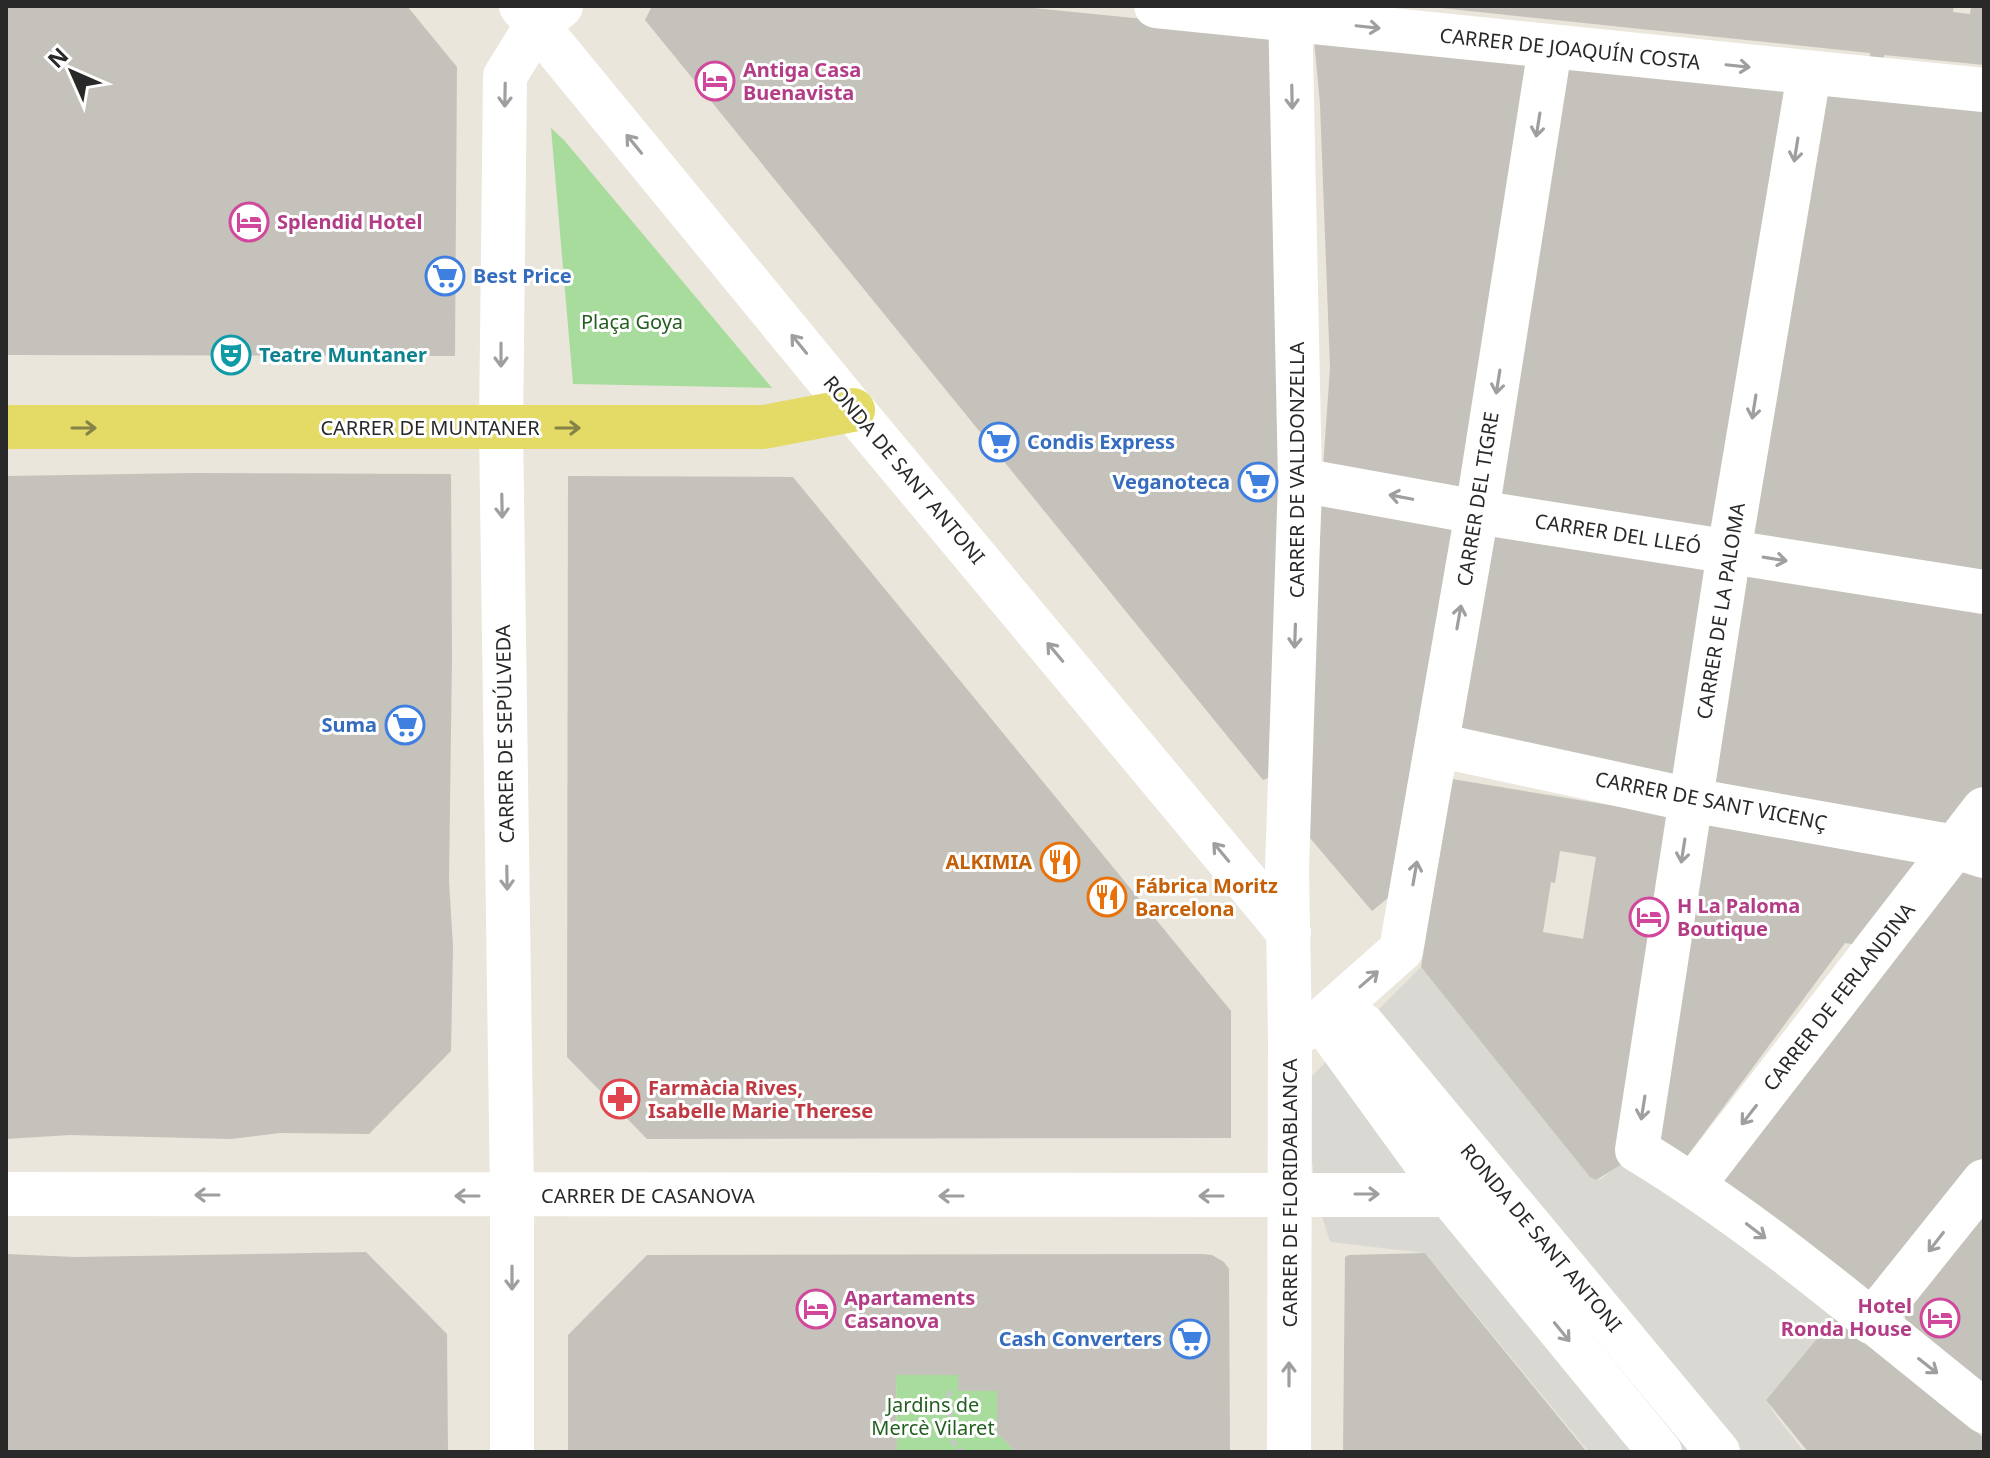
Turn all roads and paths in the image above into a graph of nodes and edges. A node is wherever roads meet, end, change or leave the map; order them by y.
1 (1156, 6) edge
2 (1290, 12) edge
3 (539, 13) edge
4 (1550, 48) junction
5 (1809, 74) junction
6 (1984, 90) edge
7 (853, 410) junction
8 (6, 427) edge
9 (501, 428) junction
10 (1300, 480) junction
11 (1477, 512) junction
12 (1729, 552) junction
13 (1984, 592) edge
14 (1437, 745) junction
15 (1691, 800) junction
16 (1984, 809) edge
17 (1970, 851) edge
18 (1289, 933) junction
19 (1325, 1027) junction
20 (1984, 1181) edge
21 (1694, 1184) junction
22 (6, 1194) edge
23 (1449, 1195) junction
24 (512, 1196) junction
25 (1289, 1196) junction
26 (1871, 1322) junction
27 (949, 1391) dead end
28 (1984, 1411) edge
29 (512, 1452) edge
30 (962, 1452) edge
31 (1289, 1452) edge
32 (1660, 1452) edge
33 (1718, 1452) edge

1 - 2 street, CARRER DE JOAQUÍN COSTA
2 -> 4 street, CARRER DE JOAQUÍN COSTA
2 -> 10 street, CARRER DE VALLDONZELLA
7 -> 3 street, RONDA DE SANT ANTONI
3 -> 9 street, CARRER DE SEPÚLVEDA
4 -> 5 street, CARRER DE JOAQUÍN COSTA
4 -> 11 street, CARRER DEL TIGRE
5 - 6 street, CARRER DE JOAQUÍN COSTA
5 -> 12 street, CARRER DE LA PALOMA
9 -> 7 main road, CARRER DE MUNTANER
18 -> 7 street, RONDA DE SANT ANTONI
8 -> 9 main road, CARRER DE MUNTANER
9 -> 24 street, CARRER DE SEPÚLVEDA
11 -> 10 street, CARRER DEL LLEÓ
10 -> 18 street, CARRER DE VALLDONZELLA
11 - 12 street, CARRER DEL LLEÓ
14 -> 11 street, CARRER DEL TIGRE
12 -> 13 street, CARRER DEL LLEÓ
12 - 15 street, CARRER DE LA PALOMA
14 - 15 street, CARRER DE SANT VICENÇ
19 -> 14 street, CARRER DEL TIGRE
15 - 17 street, CARRER DE SANT VICENÇ
15 -> 21 street, CARRER DE LA PALOMA
16 - 17 street, CARRER DE FERLANDINA
17 -> 21 street, CARRER DE FERLANDINA
18 - 19 street, CARRER DE FLORIDABLANCA
19 - 23 street, RONDA DE SANT ANTONI
19 - 25 street, CARRER DE FLORIDABLANCA
19 - 33 street, RONDA DE SANT ANTONI
20 -> 26 street
21 -> 26 street
24 -> 22 street, CARRER DE CASANOVA
25 -> 23 street
23 -> 32 street, RONDA DE SANT ANTONI
25 -> 24 street, CARRER DE CASANOVA
24 -> 29 street, CARRER DE SEPÚLVEDA
31 -> 25 street, CARRER DE FLORIDABLANCA
26 -> 28 street
27 - 30 path

